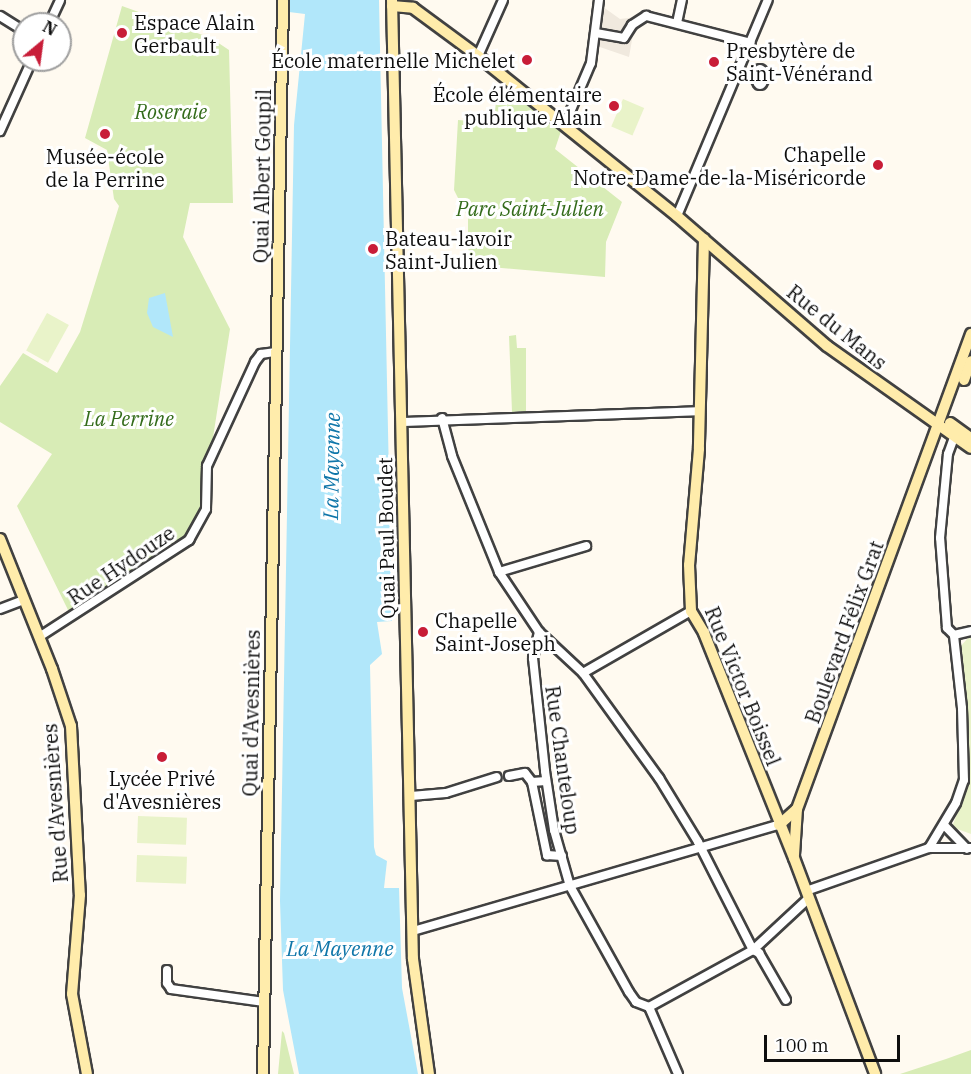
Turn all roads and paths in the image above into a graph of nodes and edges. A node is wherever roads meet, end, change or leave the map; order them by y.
1 (283, 0) edge
2 (503, 0) edge
3 (599, 0) edge
4 (682, 0) edge
5 (768, 0) edge
6 (392, 3) edge
7 (677, 23) junction
8 (596, 33) junction
9 (751, 43) junction
10 (478, 56) junction
11 (742, 65) junction
12 (756, 70) dead end
13 (27, 72) edge
14 (565, 124) junction
15 (0, 131) edge
16 (677, 216) junction
17 (704, 239) junction
18 (971, 334) edge
19 (276, 352) junction
20 (971, 361) edge
21 (700, 411) junction
22 (442, 418) junction
23 (401, 422) junction
24 (948, 426) junction
25 (971, 438) edge
26 (971, 448) edge
27 (0, 539) edge
28 (586, 546) dead end
29 (499, 572) junction
30 (24, 600) junction
31 (0, 609) edge
32 (691, 611) junction
33 (971, 631) edge
34 (539, 632) junction
35 (954, 635) junction
36 (39, 637) junction
37 (583, 673) junction
38 (509, 776) dead end
39 (497, 777) dead end
40 (546, 781) junction
41 (532, 782) junction
42 (411, 796) junction
43 (797, 809) junction
44 (552, 817) junction
45 (540, 819) junction
46 (779, 825) junction
47 (944, 825) junction
48 (949, 833) junction
49 (700, 848) junction
50 (929, 848) junction
51 (941, 849) junction
52 (969, 849) edge
53 (561, 856) junction
54 (794, 858) junction
55 (570, 886) junction
56 (807, 895) junction
57 (412, 931) junction
58 (753, 950) junction
59 (167, 970) dead end
60 (786, 1000) dead end
61 (264, 1002) junction
62 (649, 1007) junction
63 (869, 1054) junction
64 (87, 1074) edge
65 (262, 1074) edge
66 (429, 1074) edge
67 (678, 1074) edge
68 (870, 1074) edge
69 (875, 1074) edge
70 (880, 1074) edge

1 - 19 street, Quai Albert Goupil
2 - 10 street
3 - 8 street
4 - 7 street
5 - 9 street
6 - 10 street, Rue du Mans
6 - 23 street, Quai Paul Boudet
7 - 8 street
7 - 9 street
8 - 14 street
9 - 11 street
10 - 14 street, Rue du Mans
11 - 12 street
11 - 16 street
13 - 15 street
14 - 16 street, Rue du Mans
16 - 17 street, Rue du Mans
17 - 21 street, Rue Victor Boissel
17 - 24 street, Rue du Mans
18 - 24 street, Boulevard Félix Grat
19 - 36 street, Rue Hydouze
19 - 61 street, Quai d'Avesnières
20 - 24 street, Boulevard Félix Grat
21 - 22 street
21 - 32 street, Rue Victor Boissel
22 - 23 street
22 - 29 street
23 - 42 street, Quai Paul Boudet
24 - 25 street
24 - 26 street
24 - 35 street
24 - 43 street, Boulevard Félix Grat
27 - 30 street, Rue d'Avesnières
28 - 29 street
29 - 34 street
30 - 31 street
30 - 36 street, Rue d'Avesnières
32 - 37 street
32 - 46 street, Rue Victor Boissel
33 - 35 street
34 - 37 street
34 - 40 street, Rue Chanteloup
35 - 47 street
36 - 64 street, Rue d'Avesnières
37 - 49 street
38 - 41 street
39 - 42 street
40 - 41 street
40 - 44 street, Rue Chanteloup
41 - 45 street
42 - 57 street, Quai Paul Boudet
43 - 46 street, Boulevard Félix Grat
43 - 54 street
44 - 45 street
44 - 53 street, Rue Chanteloup
45 - 53 street
46 - 49 street
46 - 54 street, Rue Victor Boissel
47 - 48 street
47 - 50 street
48 - 51 street
48 - 52 street
49 - 55 street
49 - 58 street
50 - 51 street
50 - 56 street
51 - 52 street
53 - 55 street, Rue Chanteloup
54 - 56 street, Rue Victor Boissel
55 - 57 street
55 - 62 street, Rue Chanteloup
56 - 58 street
56 - 63 street, Rue Victor Boissel
57 - 66 street, Quai Paul Boudet
58 - 60 street
58 - 62 street
59 - 61 street
61 - 65 street, Quai d'Avesnières
62 - 67 street, Rue Chanteloup
63 - 68 street
63 - 69 street, Rue Victor Boissel
63 - 70 street, Rue Victor Boissel

